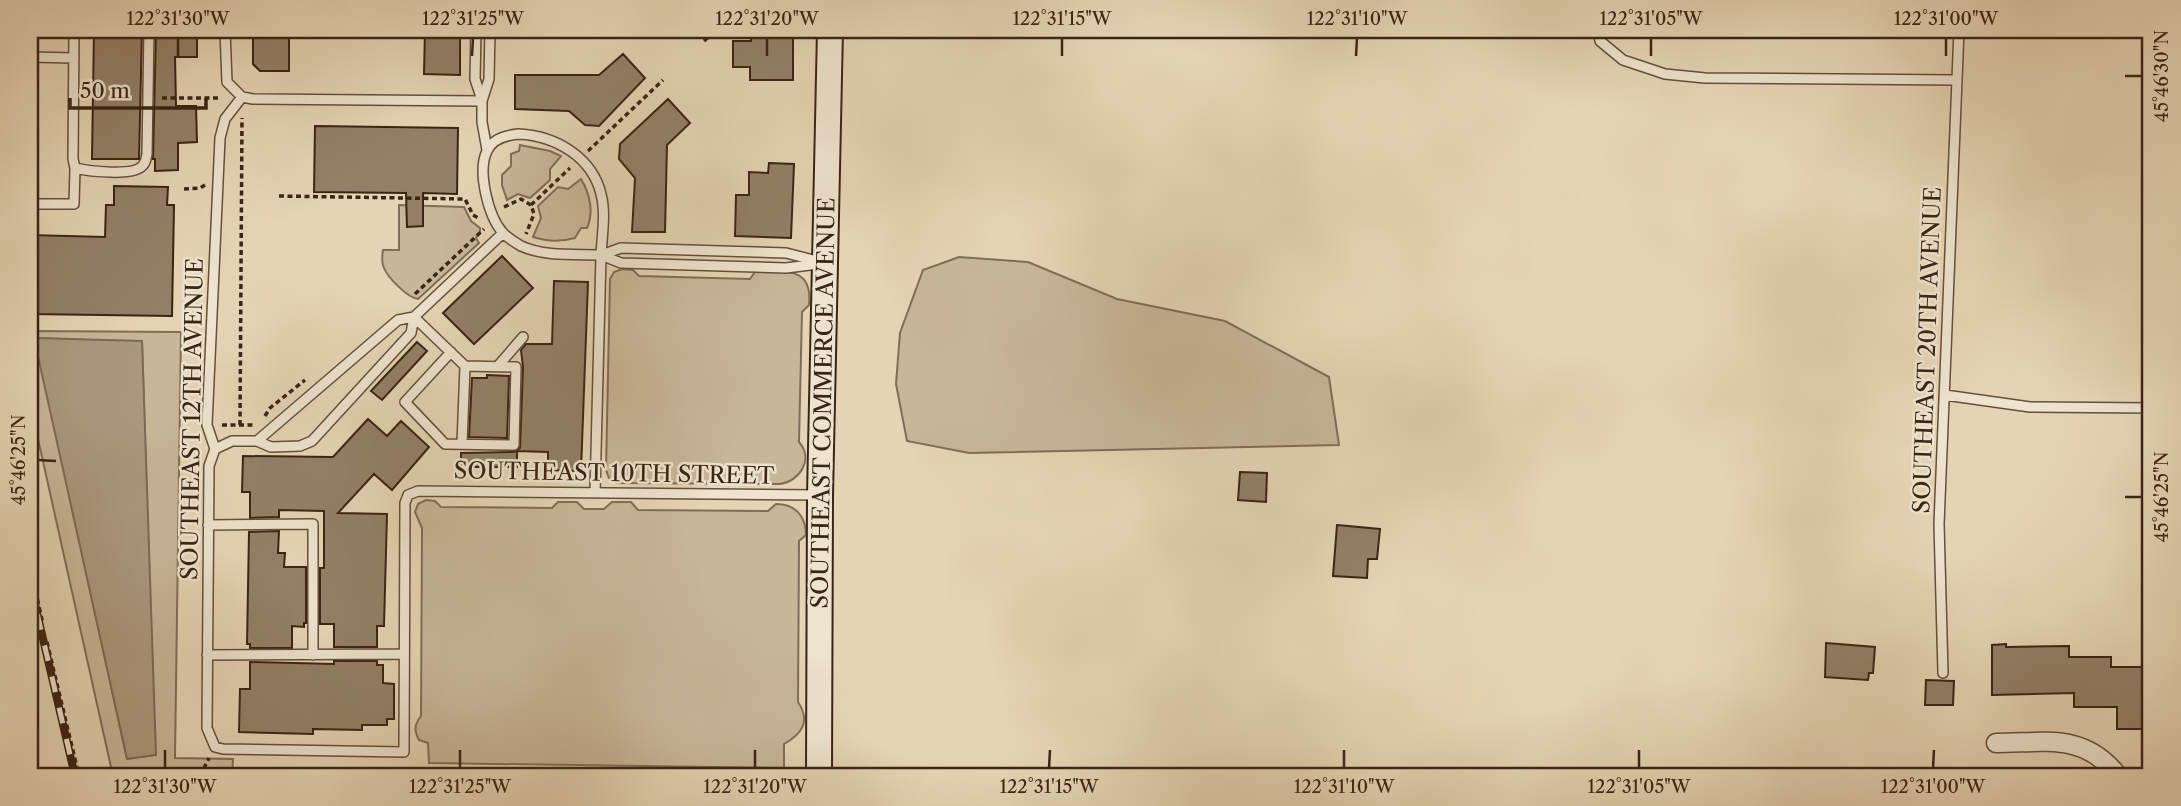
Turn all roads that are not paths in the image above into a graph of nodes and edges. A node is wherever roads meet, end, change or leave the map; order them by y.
1 (74, 30) edge
2 (149, 30) edge
3 (225, 30) edge
4 (476, 30) edge
5 (490, 30) edge
6 (830, 30) edge
7 (1598, 30) edge
8 (1959, 30) edge
9 (30, 57) edge
10 (74, 58) junction
11 (1957, 80) junction
12 (242, 97) junction
13 (482, 102) junction
14 (487, 150) junction
15 (75, 168) junction
16 (30, 204) edge
17 (503, 233) junction
18 (601, 254) junction
19 (825, 263) junction
20 (414, 317) junction
21 (523, 337) dead end
22 (451, 352) junction
23 (465, 366) junction
24 (498, 366) junction
25 (1945, 395) junction
26 (2151, 408) edge
27 (257, 441) junction
28 (462, 444) junction
29 (215, 449) junction
30 (595, 492) junction
31 (820, 495) junction
32 (208, 525) junction
33 (404, 654) junction
34 (207, 655) junction
35 (313, 655) junction
36 (1943, 673) dead end
37 (1996, 743) dead end
38 (819, 776) edge
39 (2118, 776) edge

1 - 10 lane
2 - 15 lane
3 - 12 lane
4 - 13 lane
5 - 13 lane
6 - 19 street, SOUTHEAST COMMERCE AVENUE
7 - 11 lane
8 - 11 lane, SOUTHEAST 20TH AVENUE
9 - 10 lane
10 - 15 lane
11 - 25 lane, SOUTHEAST 20TH AVENUE
12 - 13 lane
12 - 29 lane, SOUTHEAST 12TH AVENUE
13 - 14 lane
14 - 17 lane
14 - 18 lane
15 - 16 lane
17 - 18 lane
17 - 20 lane
18 - 19 lane
18 - 19 lane
18 - 30 lane
19 - 31 street, SOUTHEAST COMMERCE AVENUE
20 - 22 lane
20 - 27 lane
20 - 27 lane
21 - 24 lane
22 - 23 lane
22 - 28 lane
23 - 24 lane
23 - 28 lane
24 - 28 lane
25 - 26 lane
25 - 36 lane, SOUTHEAST 20TH AVENUE
27 - 29 lane
29 - 32 lane, SOUTHEAST 12TH AVENUE
30 - 31 lane, SOUTHEAST 10TH STREET
30 - 33 lane, SOUTHEAST 10TH STREET
31 - 38 street, SOUTHEAST COMMERCE AVENUE
32 - 34 lane, SOUTHEAST 12TH AVENUE
32 - 35 lane
33 - 34 lane, SOUTHEAST 12TH AVENUE
33 - 35 lane
34 - 35 lane
37 - 39 street

